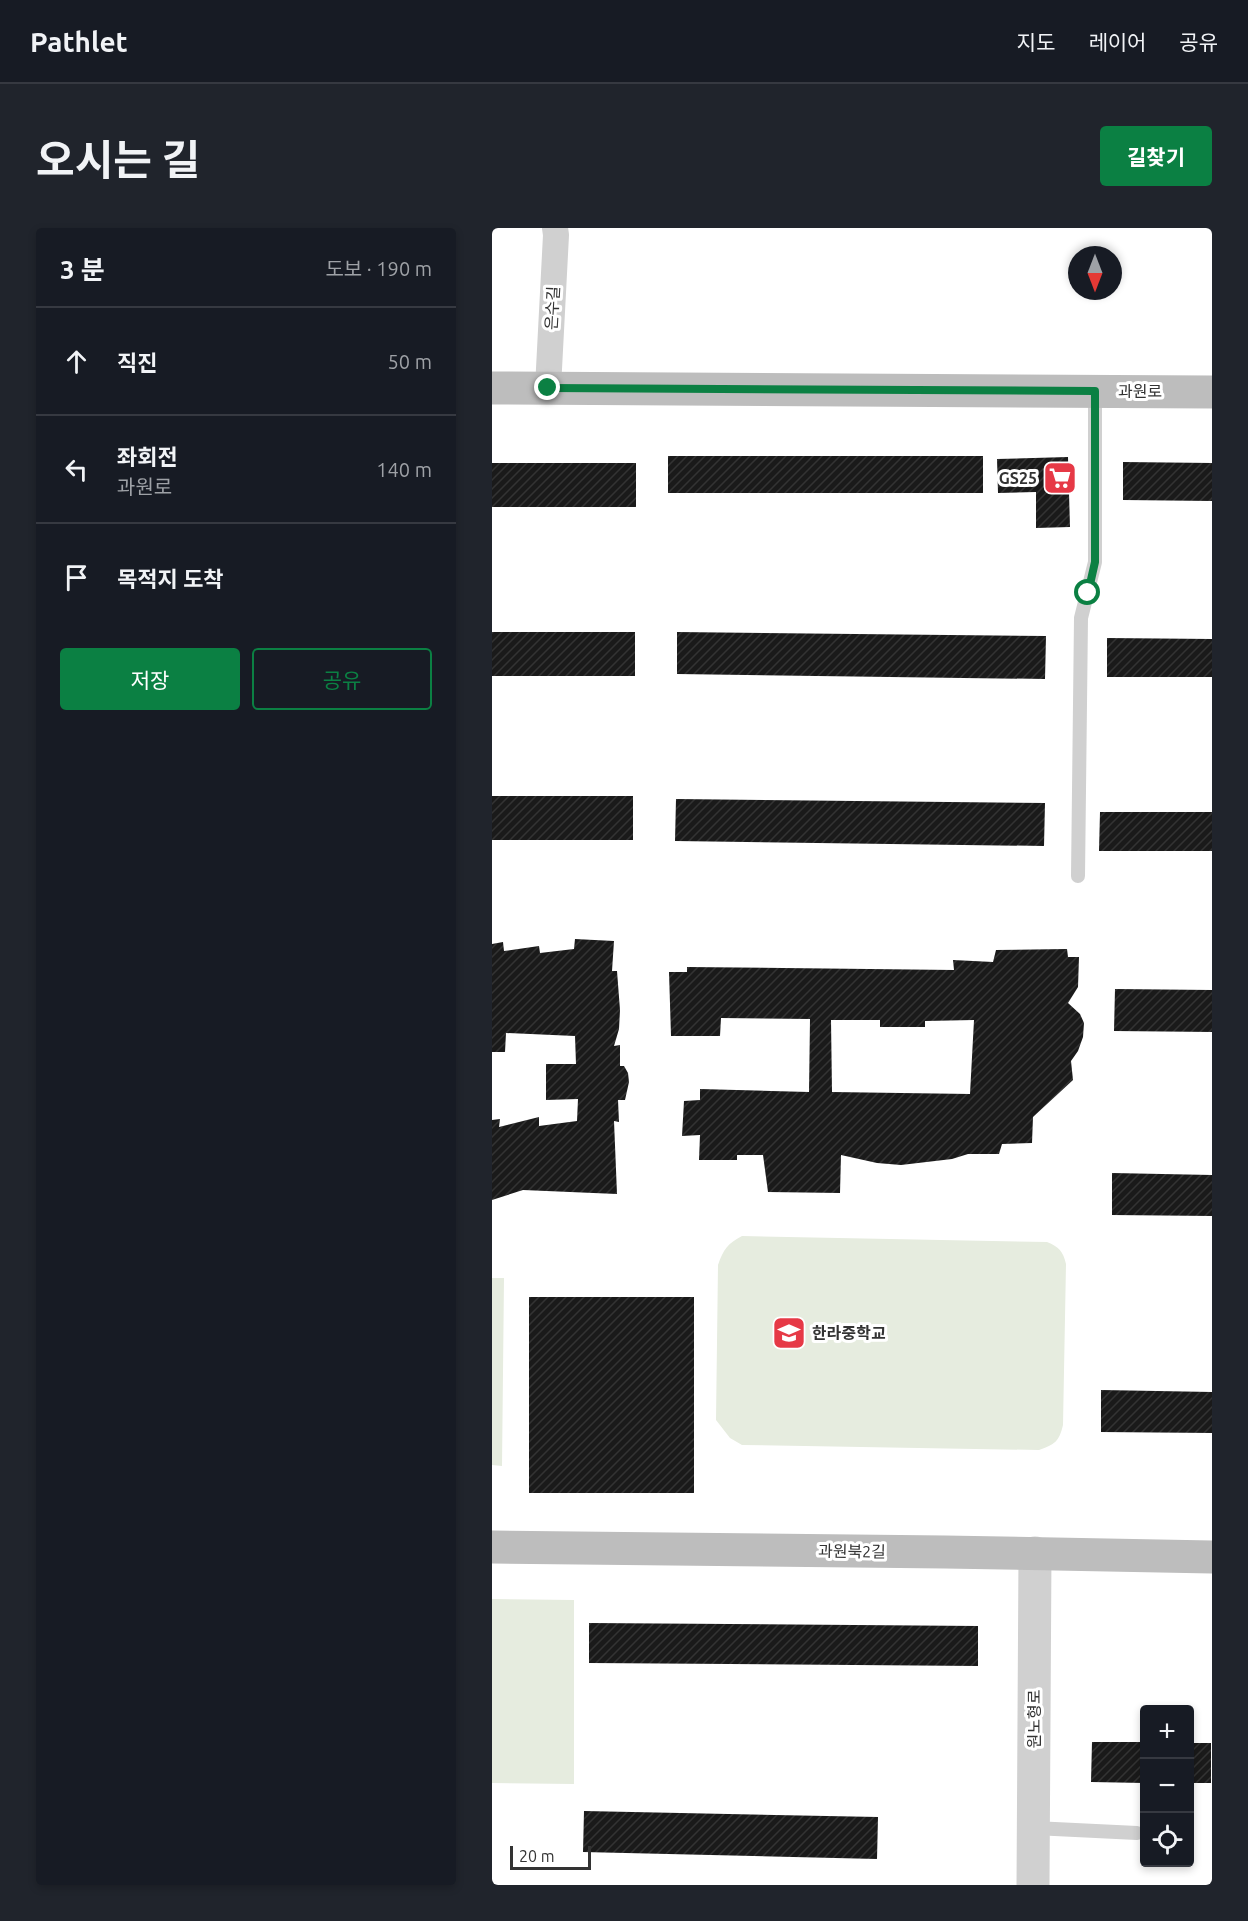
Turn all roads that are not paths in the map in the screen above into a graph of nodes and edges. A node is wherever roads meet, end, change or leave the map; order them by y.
1 (555, 228) edge
2 (492, 388) edge
3 (548, 388) junction
4 (1095, 391) junction
5 (1212, 392) edge
6 (1077, 876) dead end
7 (492, 1547) edge
8 (1035, 1553) junction
9 (1212, 1557) edge
10 (1033, 1828) junction
11 (1137, 1833) dead end
12 (1033, 1885) edge

1 - 3 street, 은수길
2 - 3 main road, 과원로
3 - 4 main road, 과원로
4 - 5 main road, 과원로
4 - 6 lane
7 - 8 main road, 과원북2길
8 - 9 main road, 과원북2길
8 - 10 street, 원노형로
10 - 11 lane
10 - 12 street, 원노형로

